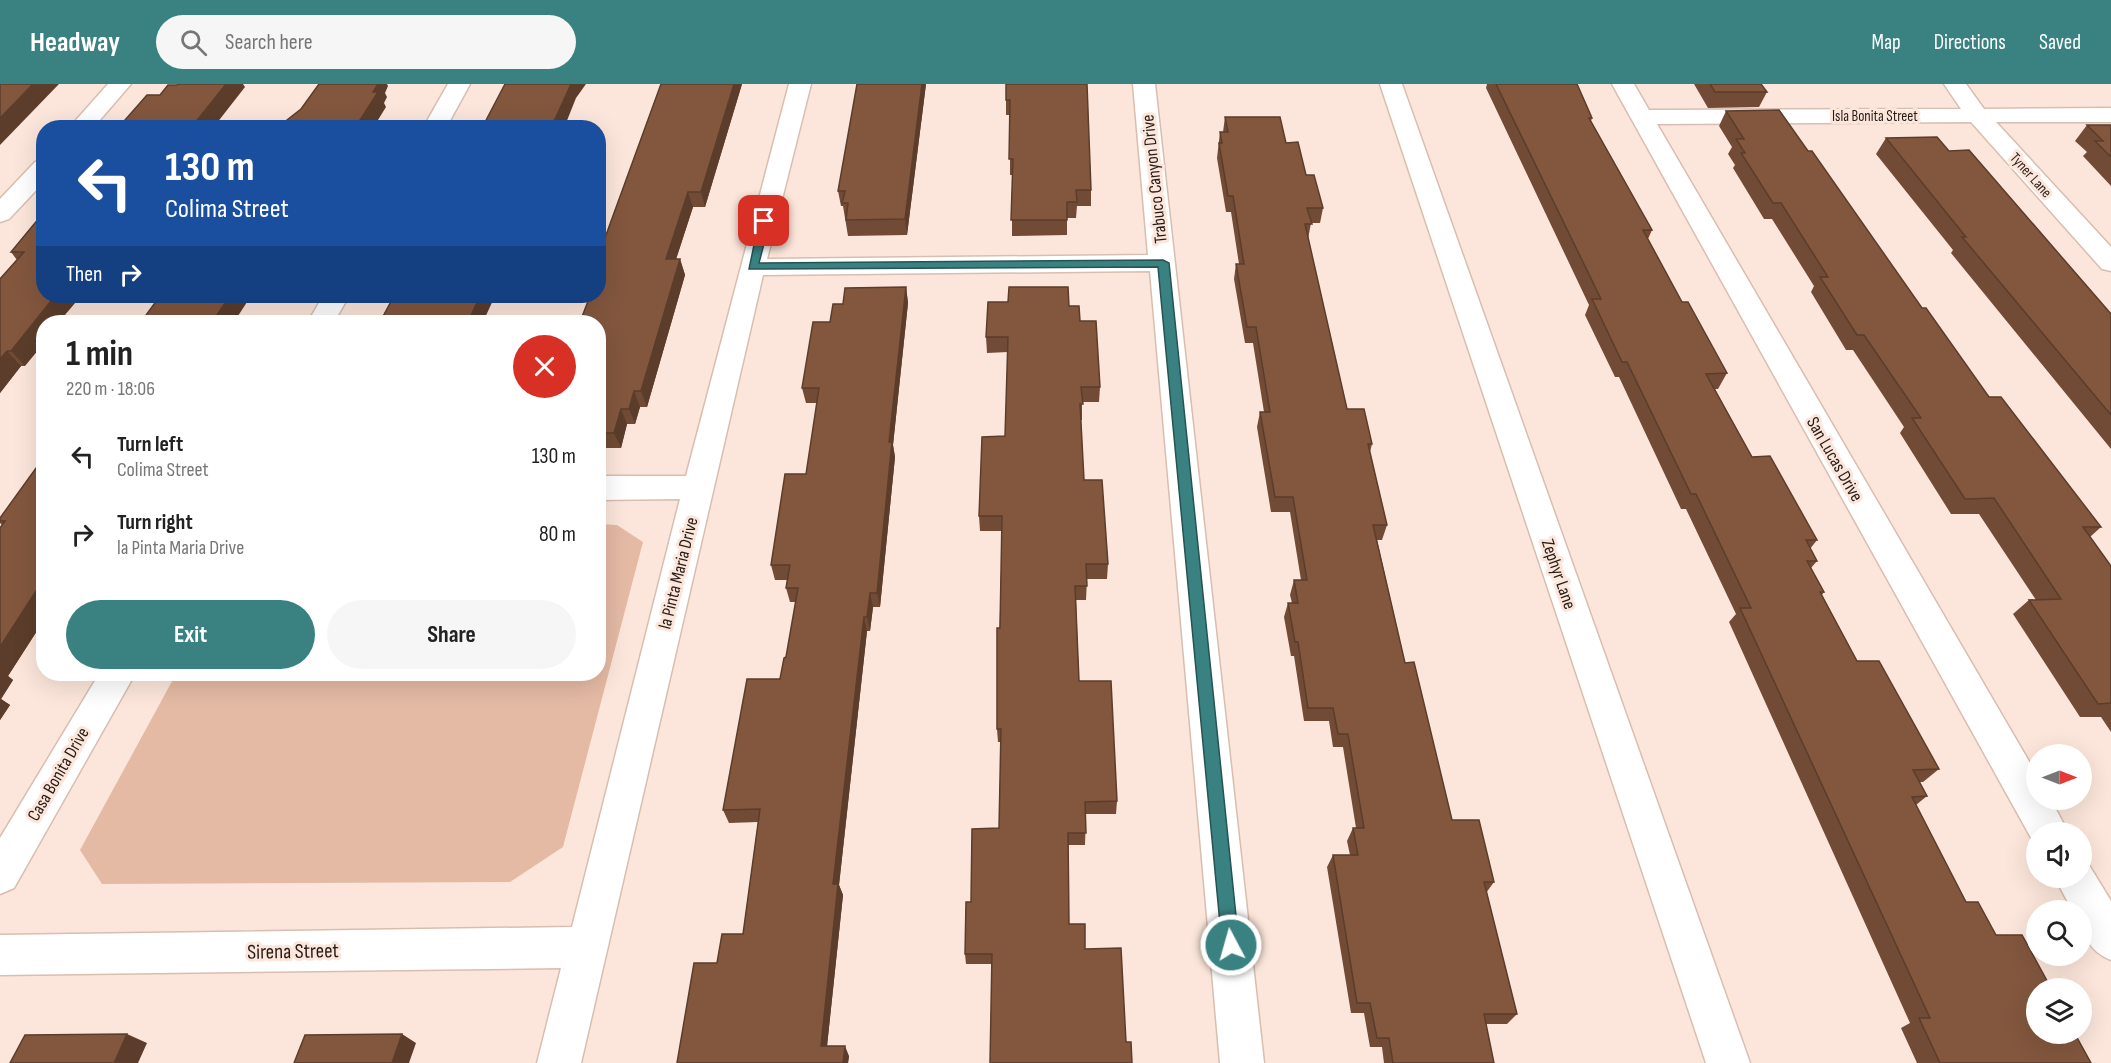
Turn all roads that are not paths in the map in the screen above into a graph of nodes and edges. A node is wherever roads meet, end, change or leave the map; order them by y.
1 (120, 84) edge
2 (459, 84) edge
3 (800, 84) edge
4 (1144, 84) edge
5 (1391, 84) edge
6 (1623, 84) edge
7 (1955, 84) edge
8 (2111, 115) edge
9 (1978, 116) junction
10 (1640, 117) junction
11 (87, 120) edge
12 (439, 120) edge
13 (36, 176) edge
14 (0, 214) edge
15 (1163, 263) junction
16 (2111, 264) edge
17 (752, 267) junction
18 (699, 487) junction
19 (606, 488) edge
20 (113, 681) edge
21 (2043, 822) edge
22 (0, 875) edge
23 (2081, 888) edge
24 (2111, 940) edge
25 (587, 947) junction
26 (0, 955) edge
27 (559, 1063) edge
28 (1242, 1063) edge
29 (1728, 1063) edge

1 - 11 street
2 - 12 street
3 - 17 street, la Pinta Maria Drive
4 - 15 street, Trabuco Canyon Drive
5 - 29 street, Zephyr Lane
6 - 10 street, San Lucas Drive
7 - 9 street, Tyner Lane
8 - 9 street, Isla Bonita Street
9 - 10 street, Isla Bonita Street
9 - 16 street, Tyner Lane
10 - 21 street, San Lucas Drive
13 - 14 street
15 - 17 street
15 - 28 street, Trabuco Canyon Drive
17 - 18 street, la Pinta Maria Drive
18 - 19 street
18 - 25 street, la Pinta Maria Drive
20 - 22 street, Casa Bonita Drive
23 - 24 street
25 - 26 street, Sirena Street
25 - 27 street, la Pinta Maria Drive

